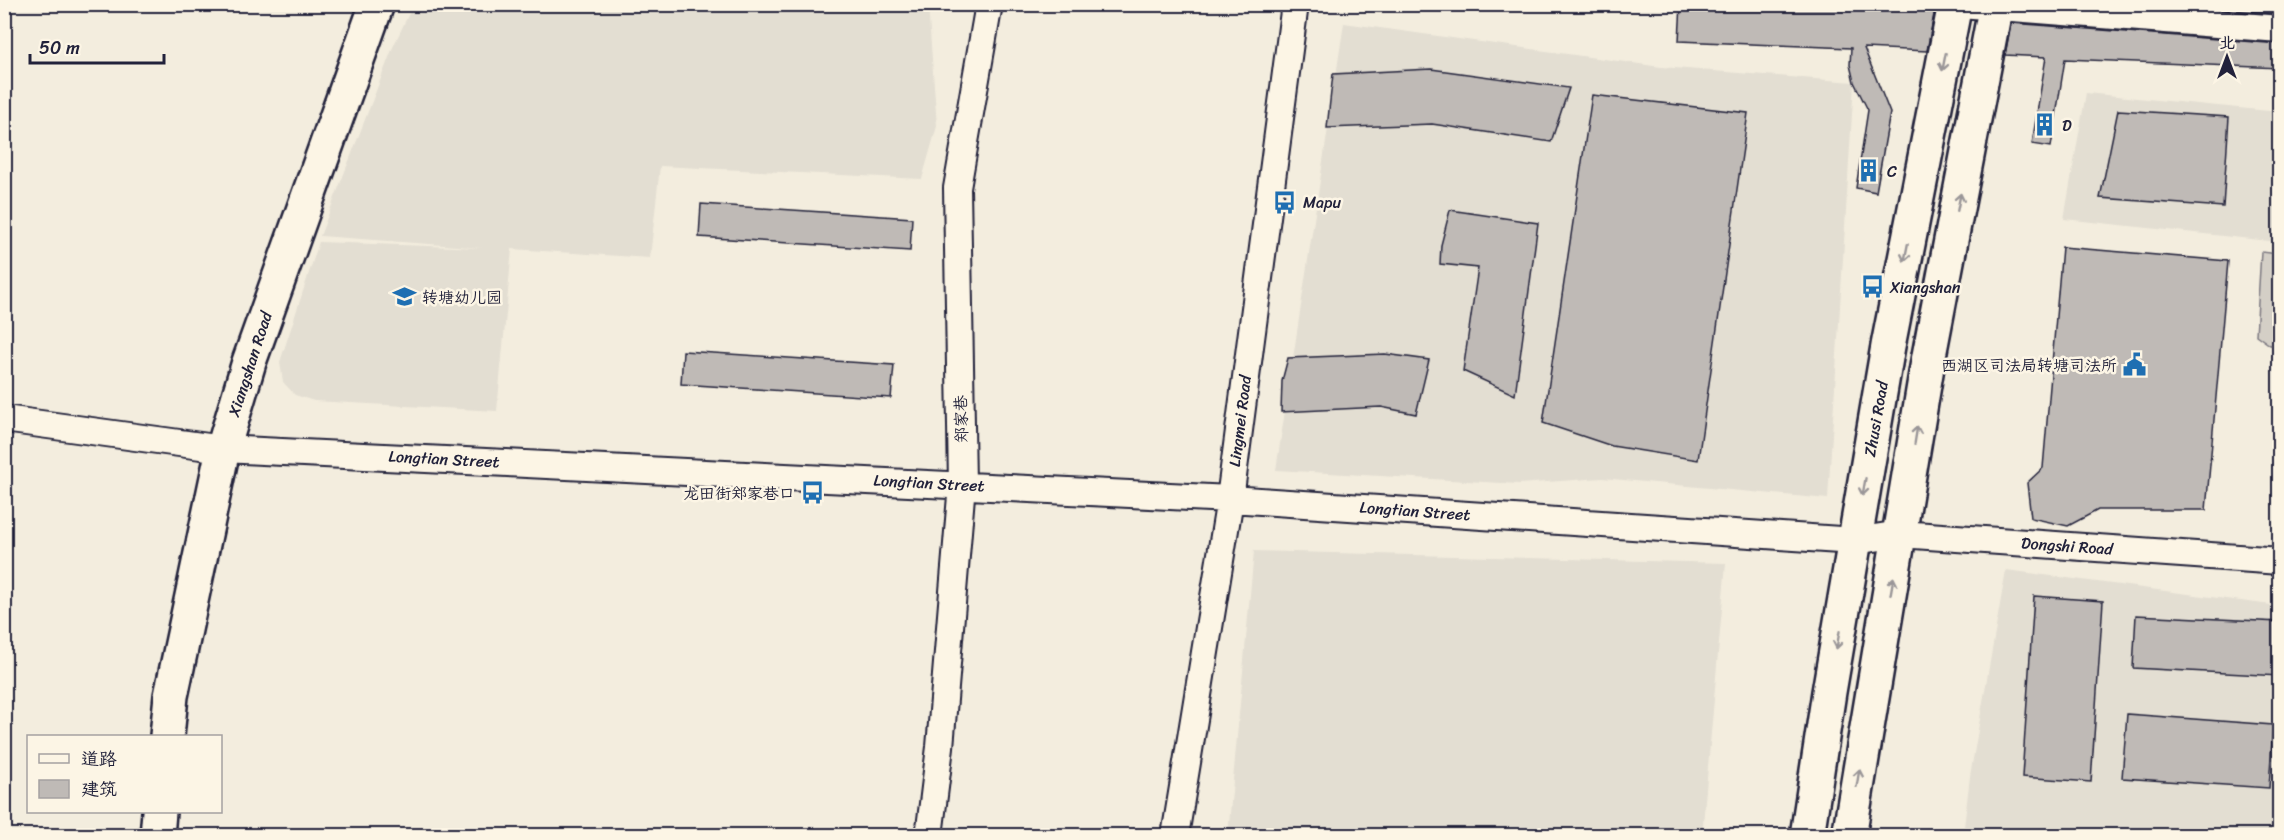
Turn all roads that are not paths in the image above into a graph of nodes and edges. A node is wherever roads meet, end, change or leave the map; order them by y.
1 (377, 4) edge
2 (989, 4) edge
3 (1295, 4) edge
4 (1955, 4) edge
5 (1960, 4) edge
6 (1996, 6) edge
7 (2280, 28) edge
8 (4, 419) edge
9 (223, 449) junction
10 (962, 484) junction
11 (1230, 499) junction
12 (1900, 534) junction
13 (1855, 541) junction
14 (2280, 561) edge
15 (167, 735) edge
16 (159, 813) edge
17 (157, 836) edge
18 (929, 836) edge
19 (1175, 836) edge
20 (1807, 836) edge
21 (1849, 836) edge

1 - 9 main road, Xiangshan Road
2 - 10 street, 郑家巷
3 - 11 street, Lingmei Road
4 -> 13 main road, Zhusi Road
5 - 6 street
6 - 7 street
12 -> 6 main road
8 - 9 street, Longtian Street
9 - 10 street, Longtian Street
9 - 15 main road, Xiangshan Road
10 - 11 street, Longtian Street
10 - 18 street, 郑家巷
11 - 13 street, Longtian Street
11 - 19 street, Lingmei Road
12 - 13 street, Dongshi Road
12 - 14 street, Dongshi Road
21 -> 12 main road
13 -> 20 main road, Zhusi Road
16 - 17 main road

